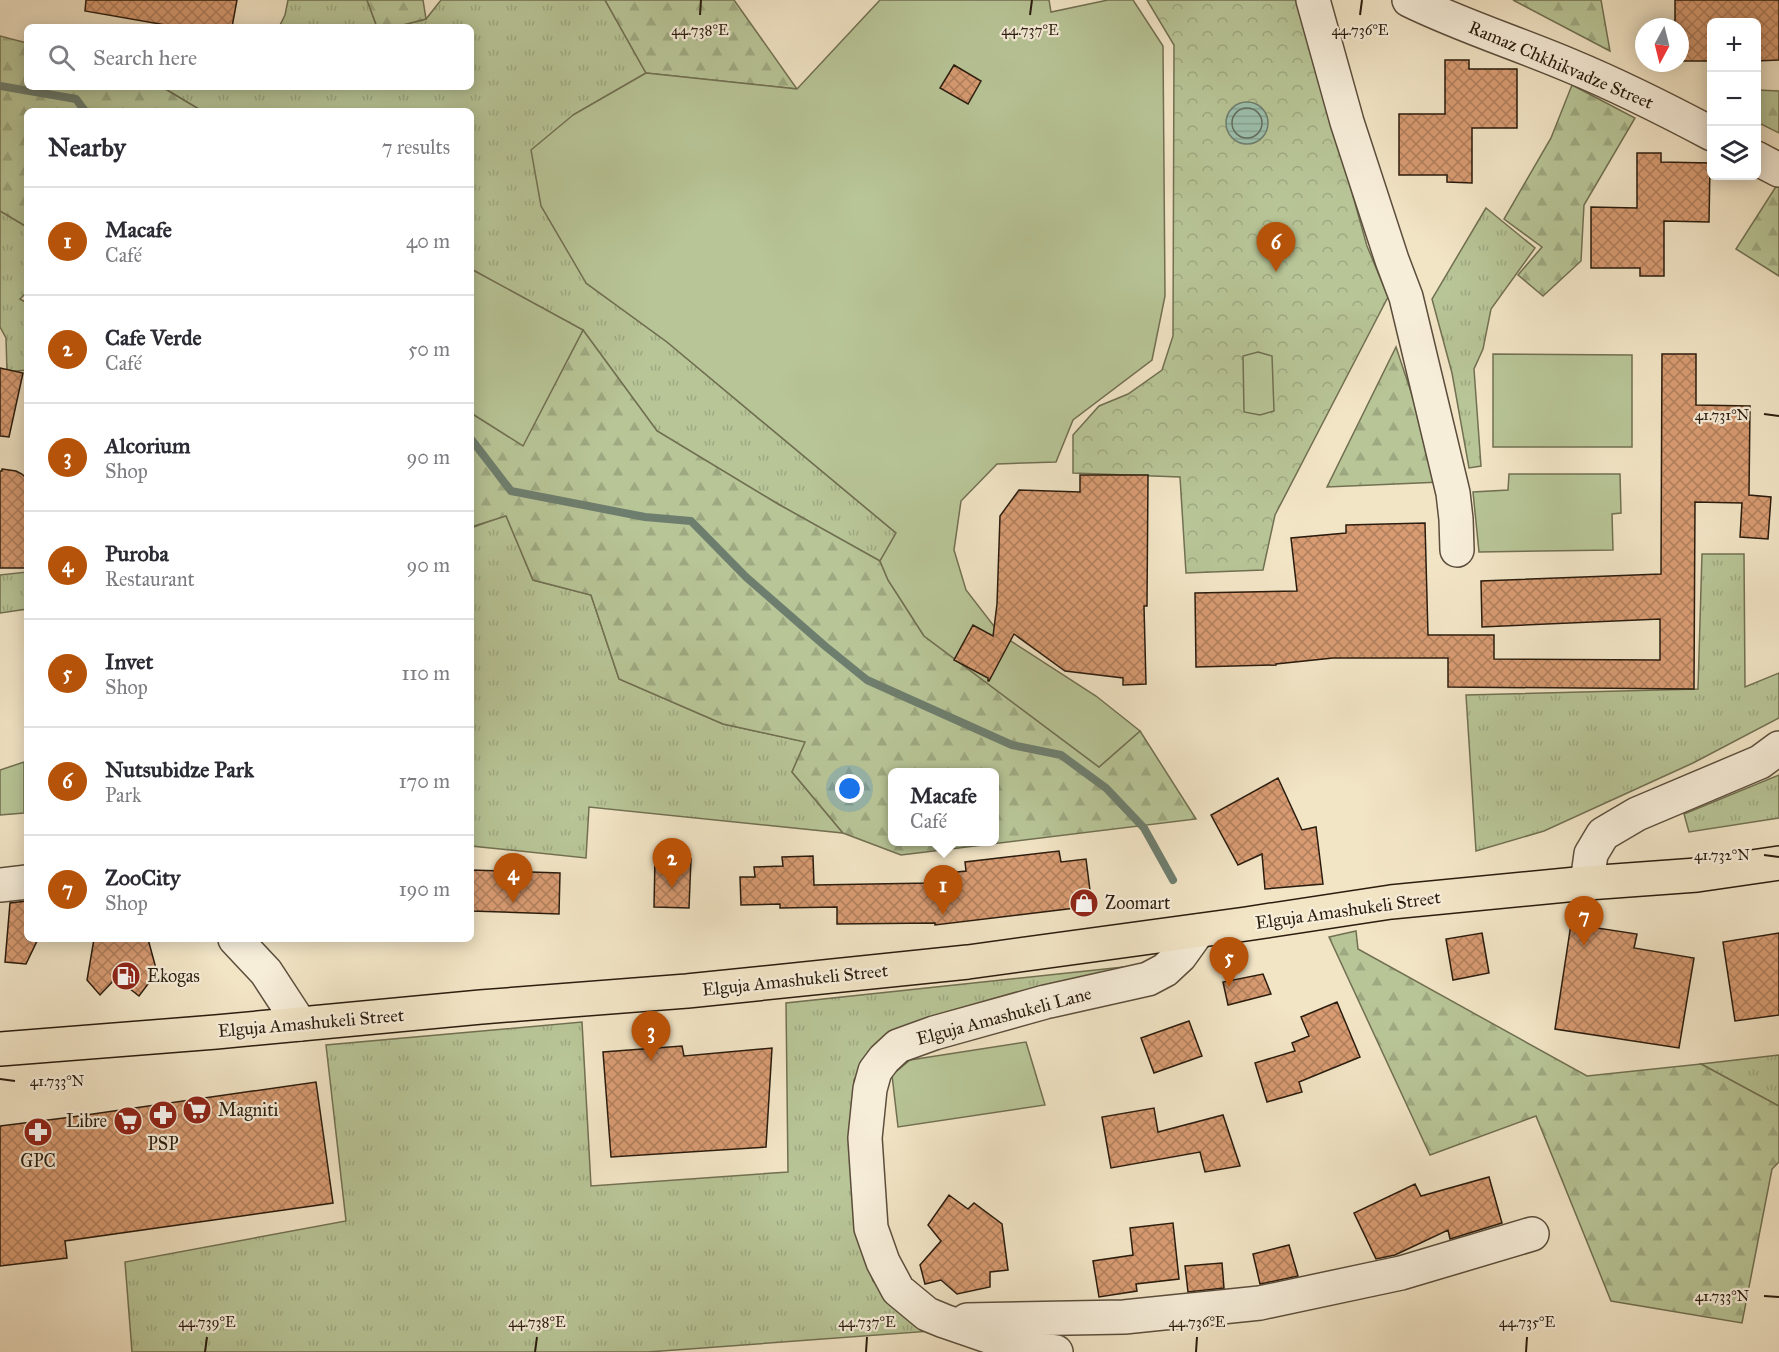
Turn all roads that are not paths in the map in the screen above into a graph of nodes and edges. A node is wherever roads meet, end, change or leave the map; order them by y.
1 (1313, 0) edge
2 (1409, 0) edge
3 (1707, 131) edge
4 (1761, 161) edge
5 (1779, 170) edge
6 (1457, 550) dead end
7 (1779, 748) edge
8 (1779, 863) edge
9 (24, 882) edge
10 (1587, 883) junction
11 (0, 885) edge
12 (1198, 931) junction
13 (238, 942) edge
14 (300, 1024) junction
15 (0, 1049) edge
16 (1532, 1234) dead end
17 (944, 1321) junction
18 (1056, 1352) edge

1 - 6 street
2 - 3 street, Ramaz Chkhikvadze Street
4 - 5 street
7 - 10 street
8 - 10 main road, Elguja Amashukeli Street
9 - 11 street
10 - 12 main road, Elguja Amashukeli Street
12 - 14 main road, Elguja Amashukeli Street
12 - 17 street, Elguja Amashukeli Lane
13 - 14 street
14 - 15 main road, Elguja Amashukeli Street
16 - 17 street
17 - 18 street, Elguja Amashukeli Lane

